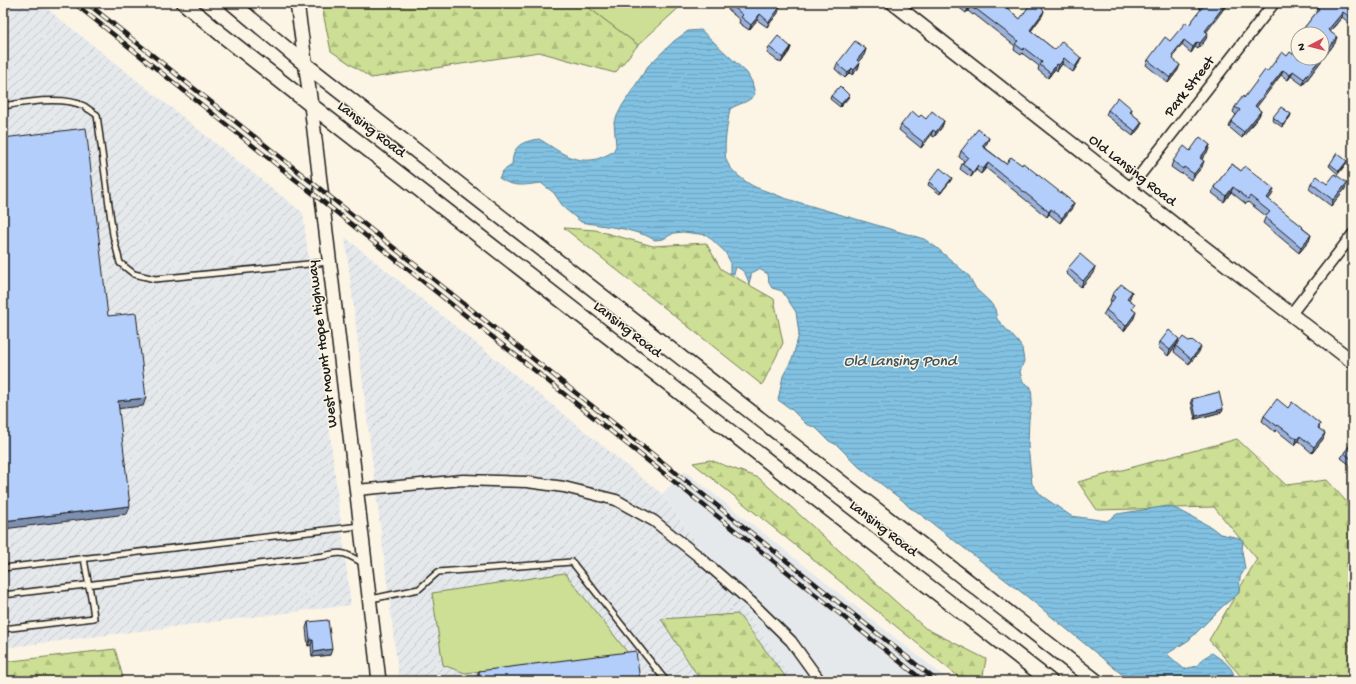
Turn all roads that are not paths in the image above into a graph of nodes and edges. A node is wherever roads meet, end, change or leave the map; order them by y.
1 (184, 3) edge
2 (232, 3) edge
3 (297, 3) edge
4 (893, 3) edge
5 (1274, 3) edge
6 (306, 65) junction
7 (311, 105) junction
8 (3, 106) edge
9 (1129, 189) junction
10 (1353, 234) edge
11 (330, 262) junction
12 (1291, 314) junction
13 (1353, 362) edge
14 (357, 490) junction
15 (361, 526) junction
16 (84, 558) junction
17 (366, 565) junction
18 (3, 568) edge
19 (88, 586) junction
20 (3, 595) edge
21 (370, 599) junction
22 (3, 629) edge
23 (379, 681) edge
24 (666, 681) edge
25 (820, 681) edge
26 (1050, 681) edge
27 (1096, 681) edge

1 - 7 main road, Lansing Road
2 - 6 main road, Lansing Road
3 - 6 street, West Mount Hope Highway
4 - 9 street, Old Lansing Road
5 - 9 street, Park Street
6 - 7 street, West Mount Hope Highway
6 - 27 main road, Lansing Road
7 - 11 street, West Mount Hope Highway
7 - 26 main road, Lansing Road
8 - 11 lane
9 - 12 street, Old Lansing Road
10 - 12 street
11 - 14 street, West Mount Hope Highway
12 - 13 street, Old Lansing Road
14 - 15 street, West Mount Hope Highway
14 - 25 street
15 - 16 lane
15 - 17 street, West Mount Hope Highway
16 - 18 lane
16 - 19 lane
17 - 19 lane
17 - 21 street, West Mount Hope Highway
19 - 20 lane
19 - 22 lane
21 - 23 street, West Mount Hope Highway
21 - 24 lane

